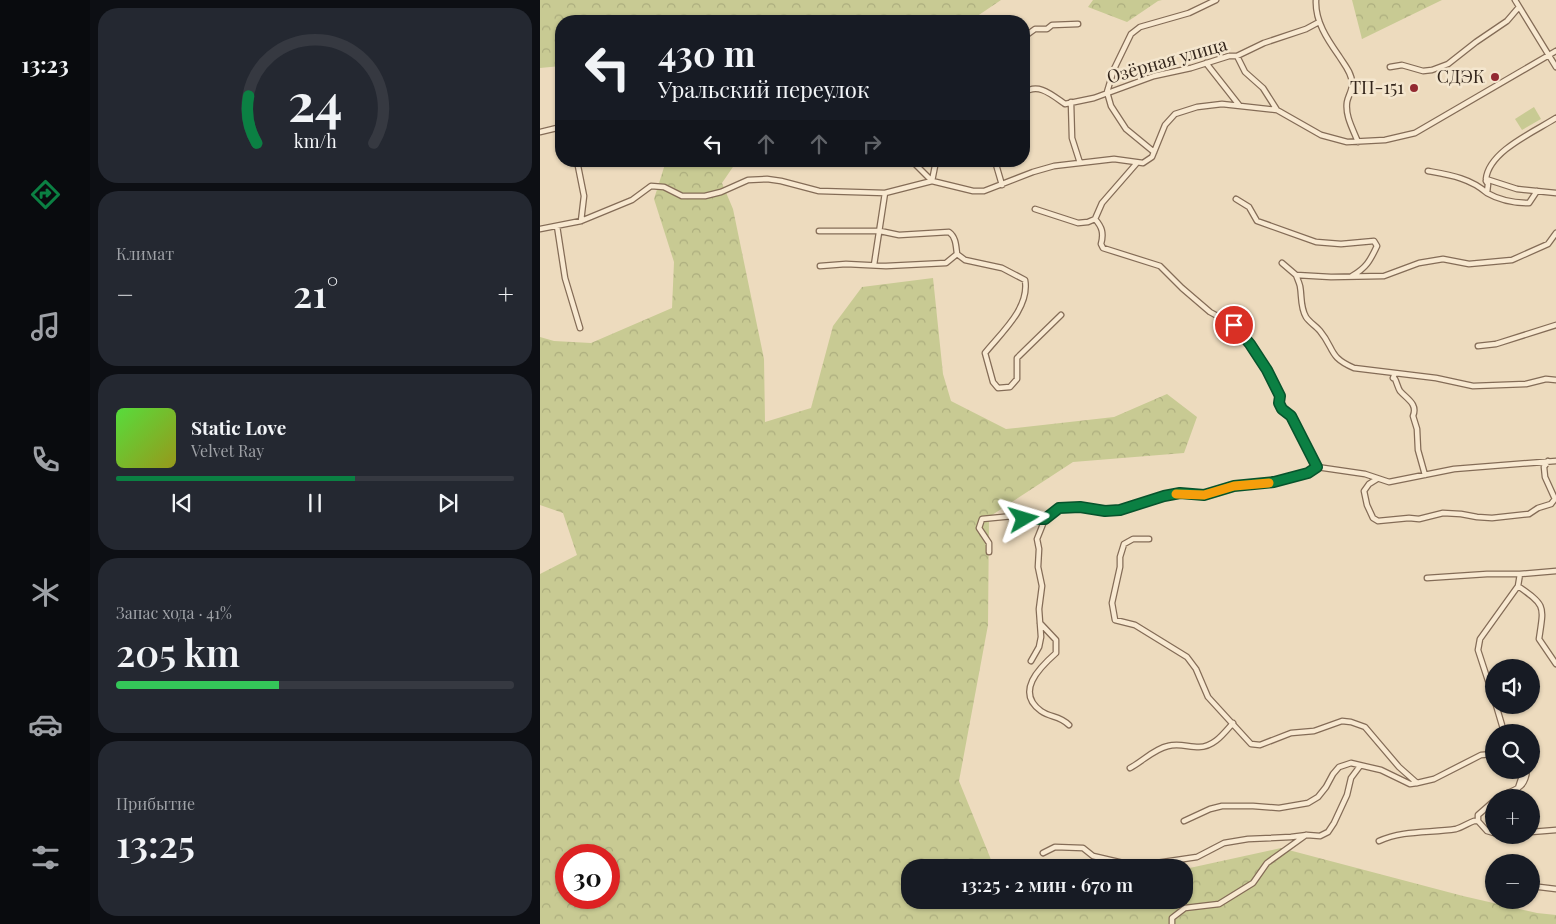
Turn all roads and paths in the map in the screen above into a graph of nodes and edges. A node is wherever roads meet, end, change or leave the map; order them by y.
1 (1216, 0) edge
2 (1316, 0) edge
3 (1515, 0) edge
4 (1519, 7) junction
5 (1319, 22) junction
6 (1078, 24) dead end
7 (1030, 33) edge
8 (1556, 51) edge
9 (1237, 56) junction
10 (1549, 56) junction
11 (1206, 63) junction
12 (1390, 67) dead end
13 (1556, 68) edge
14 (1030, 89) edge
15 (1107, 92) junction
16 (1071, 102) junction
17 (1239, 105) junction
18 (1277, 110) junction
19 (1556, 118) edge
20 (555, 128) edge
21 (540, 132) edge
22 (1358, 142) junction
23 (1154, 152) junction
24 (1080, 164) junction
25 (1136, 164) junction
26 (578, 167) edge
27 (918, 167) edge
28 (935, 167) edge
29 (997, 167) edge
30 (1428, 171) dead end
31 (1486, 179) junction
32 (932, 181) junction
33 (1002, 185) junction
34 (1537, 191) junction
35 (885, 193) junction
36 (1487, 193) junction
37 (1556, 193) edge
38 (1236, 199) dead end
39 (1035, 210) dead end
40 (1095, 219) junction
41 (582, 221) junction
42 (557, 226) junction
43 (540, 230) edge
44 (819, 230) dead end
45 (880, 230) junction
46 (1556, 233) edge
47 (958, 254) junction
48 (1282, 263) dead end
49 (874, 265) junction
50 (820, 266) dead end
51 (1296, 274) junction
52 (1351, 277) junction
53 (1061, 315) dead end
54 (1556, 325) edge
55 (580, 328) dead end
56 (1478, 346) dead end
57 (1395, 373) junction
58 (1556, 380) edge
59 (1548, 461) junction
60 (1556, 461) edge
61 (1317, 467) junction
62 (1425, 474) junction
63 (1378, 478) junction
64 (1045, 519) junction
65 (1150, 539) dead end
66 (989, 552) dead end
67 (1556, 571) edge
68 (1520, 574) junction
69 (1427, 578) dead end
70 (1518, 586) junction
71 (1040, 623) junction
72 (1030, 661) dead end
73 (1556, 664) edge
74 (1485, 671) edge
75 (1233, 723) junction
76 (1069, 725) dead end
77 (1485, 755) edge
78 (1360, 766) junction
79 (1130, 768) dead end
80 (1521, 779) edge
81 (1526, 779) edge
82 (1417, 783) junction
83 (1518, 789) joint
84 (1485, 809) edge
85 (1184, 821) dead end
86 (1478, 821) junction
87 (1485, 829) edge
88 (1556, 830) edge
89 (1540, 831) edge
90 (1307, 835) junction
91 (1379, 841) dead end
92 (1043, 853) dead end
93 (1540, 887) edge
94 (1556, 889) edge
95 (1172, 924) edge

1 - 15 street
2 - 5 street
3 - 4 street
4 - 10 street
4 - 12 street
5 - 9 street, Озёрная улица
5 - 22 street
6 - 7 street
8 - 10 street
9 - 11 street, Озёрная улица
9 - 18 street
10 - 13 street
10 - 22 street
11 - 15 street, Озёрная улица
11 - 17 street
14 - 16 street
15 - 16 street, Озёрная улица
15 - 23 street
16 - 24 street
17 - 18 street
17 - 23 street
18 - 22 street
19 - 31 street
20 - 21 street
23 - 25 street
24 - 25 street
24 - 33 street
25 - 40 street
26 - 41 street
27 - 32 street
28 - 32 street
29 - 33 street
30 - 36 street
31 - 34 street
31 - 36 street
32 - 33 street
32 - 35 street
34 - 36 street
34 - 37 street
35 - 41 street
35 - 45 street
38 - 52 street
39 - 40 street
40 - 61 street
41 - 42 street
42 - 43 street
42 - 55 street
44 - 45 street
45 - 47 street
45 - 49 street
46 - 52 street
47 - 49 street
47 - 53 street
48 - 51 street
49 - 50 street
51 - 52 street
51 - 57 street
54 - 56 street
57 - 58 street
57 - 62 street
59 - 60 street
59 - 62 street
59 - 63 street
61 - 63 street
61 - 64 street
62 - 63 street
64 - 66 street
64 - 71 street
65 - 75 street
67 - 68 street
68 - 69 street
68 - 70 street
70 - 73 street
70 - 74 street
71 - 72 street
71 - 76 street
75 - 79 street
75 - 82 street
77 - 82 street
78 - 82 street
78 - 85 street
78 - 90 street
80 - 83 street
81 - 83 street
84 - 86 street
86 - 87 street
86 - 91 street
88 - 89 street
90 - 92 street
90 - 95 street
93 - 94 street

